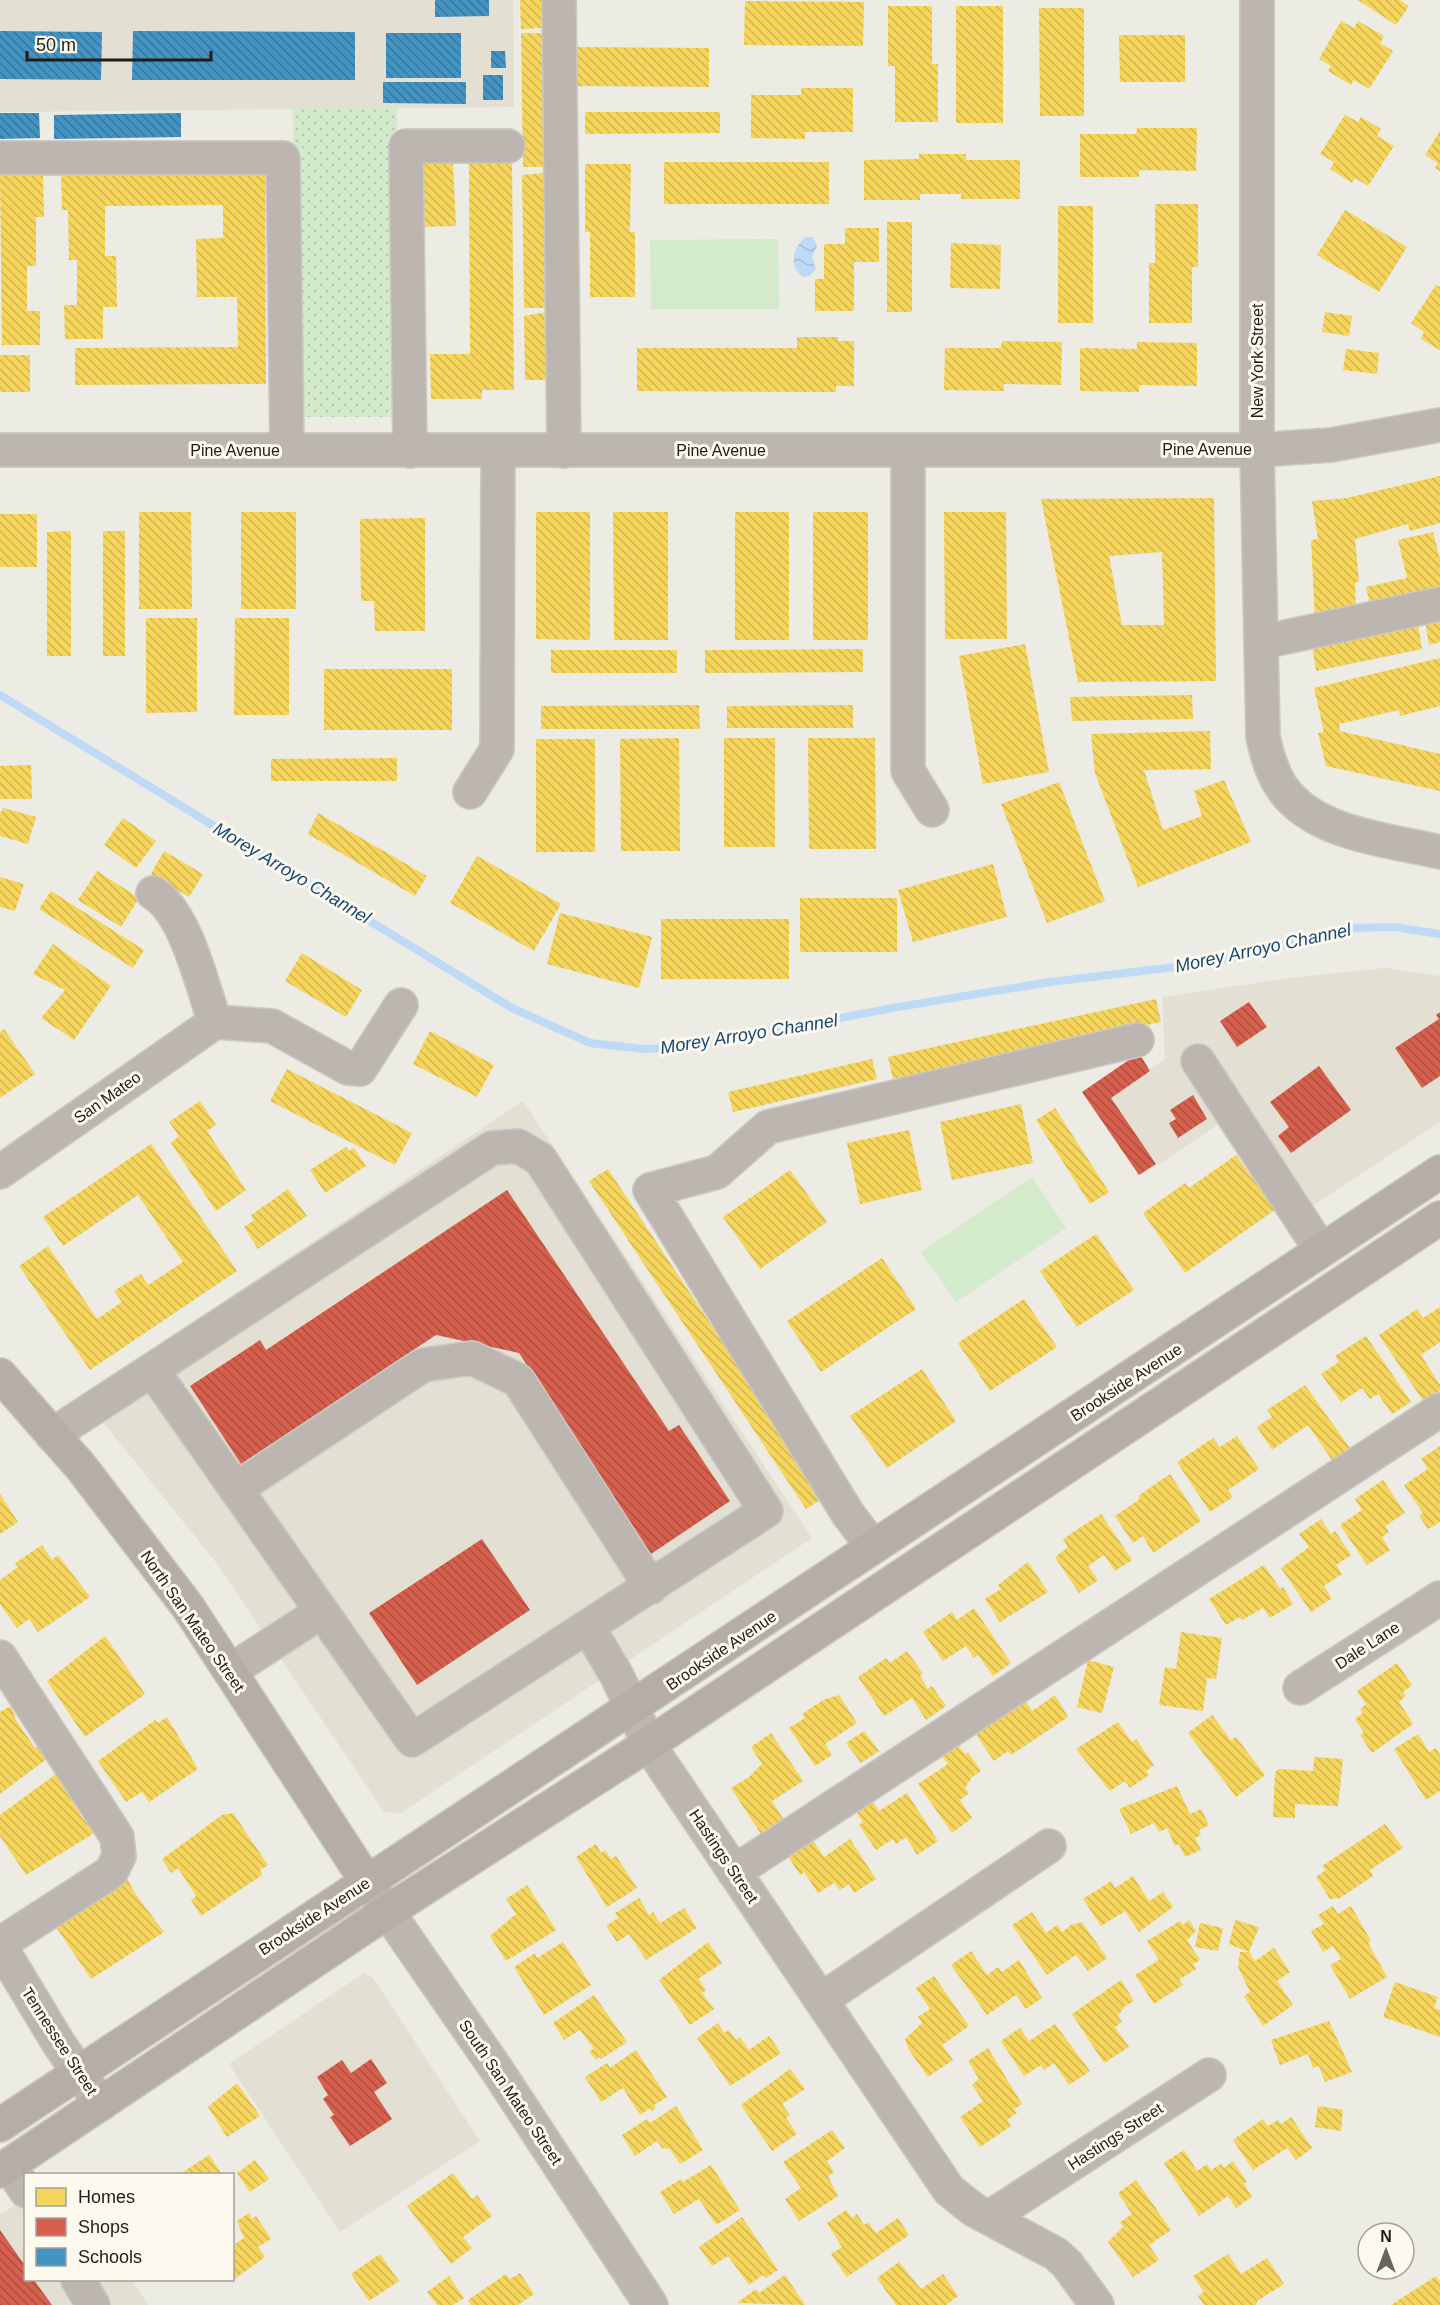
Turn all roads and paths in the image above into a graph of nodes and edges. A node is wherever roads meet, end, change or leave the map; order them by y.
1 (559, 0) edge
2 (1257, 0) edge
3 (508, 146) dead end
4 (0, 158) edge
5 (1440, 425) edge
6 (0, 450) edge
7 (287, 450) junction
8 (908, 450) junction
9 (1257, 450) junction
10 (410, 451) junction
11 (498, 451) junction
12 (564, 451) junction
13 (1440, 604) edge
14 (1262, 642) junction
15 (470, 792) dead end
16 (932, 810) dead end
17 (1440, 852) edge
18 (153, 893) dead end
19 (401, 1005) dead end
20 (215, 1022) junction
21 (1137, 1040) dead end
22 (1198, 1061) dead end
23 (0, 1172) edge
24 (1440, 1172) edge
25 (1440, 1218) edge
26 (1321, 1250) junction
27 (153, 1371) junction
28 (0, 1375) edge
29 (1440, 1410) edge
30 (52, 1435) junction
31 (236, 1489) junction
32 (873, 1547) junction
33 (651, 1587) junction
34 (1438, 1604) edge
35 (321, 1612) junction
36 (588, 1627) junction
37 (0, 1657) edge
38 (230, 1671) junction
39 (1300, 1688) dead end
40 (632, 1709) junction
41 (649, 1744) junction
42 (1049, 1846) dead end
43 (734, 1872) junction
44 (367, 1882) junction
45 (387, 1912) junction
46 (0, 1945) edge
47 (821, 2000) junction
48 (78, 2071) junction
49 (1209, 2075) dead end
50 (101, 2104) junction
51 (0, 2125) edge
52 (11, 2176) edge
53 (990, 2217) junction
54 (79, 2281) edge
55 (93, 2305) edge
56 (651, 2305) edge
57 (1097, 2305) edge

1 - 12 street
2 - 9 street, New York Street
3 - 10 street
4 - 7 street
5 - 9 street, Pine Avenue
6 - 7 street, Pine Avenue
7 - 10 street, Pine Avenue
8 - 9 street, Pine Avenue
8 - 12 street, Pine Avenue
8 - 16 street
9 - 14 street, New York Street
10 - 11 street, Pine Avenue
11 - 12 street, Pine Avenue
11 - 15 street
13 - 14 street
14 - 17 street, New York Street
18 - 20 street
19 - 20 street
20 - 23 street, San Mateo
21 - 32 street
22 - 26 street
24 - 26 main road, Brookside Avenue
25 - 41 main road
26 - 32 main road, Brookside Avenue
27 - 30 street
27 - 31 street
27 - 33 street
28 - 30 main road, North San Mateo Street
29 - 43 street
30 - 38 main road, North San Mateo Street
31 - 33 street
31 - 35 street
32 - 40 main road, Brookside Avenue
33 - 36 street
34 - 39 street, Dale Lane
35 - 36 street
35 - 38 street
36 - 40 street, Hastings Street
37 - 46 street
38 - 44 main road, North San Mateo Street
40 - 41 street, Hastings Street
40 - 44 main road, Brookside Avenue
41 - 43 street, Hastings Street
41 - 45 main road
42 - 47 street
43 - 47 street, Hastings Street
44 - 45 street, South San Mateo Street
44 - 48 main road, Brookside Avenue
45 - 50 main road
45 - 56 street, South San Mateo Street
46 - 48 street, Tennessee Street
47 - 53 street, Hastings Street
48 - 50 street, Tennessee Street
48 - 51 main road, Brookside Avenue
49 - 53 street, Hastings Street
50 - 52 main road
53 - 57 street, Hastings Street
54 - 55 street

